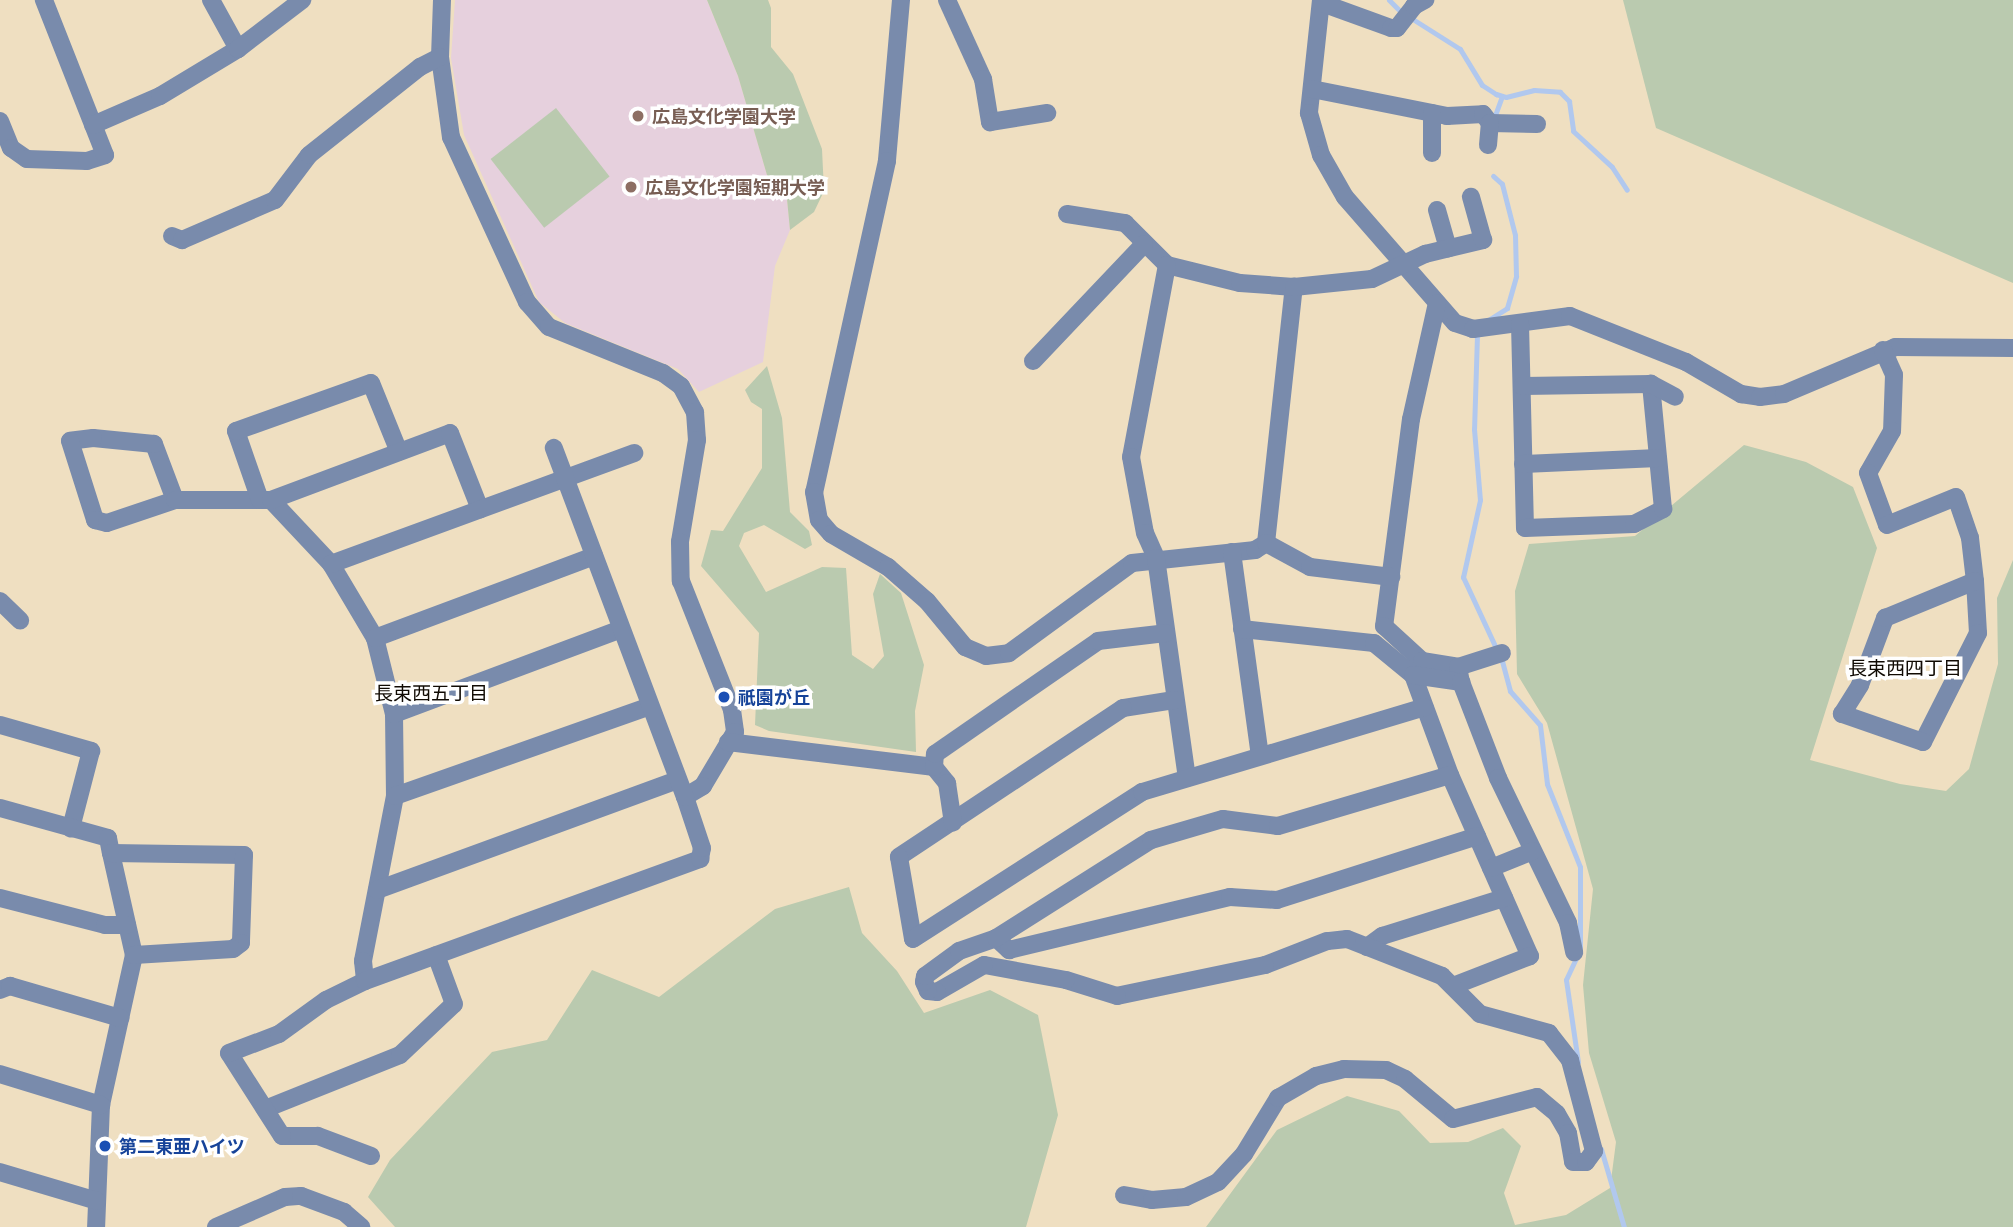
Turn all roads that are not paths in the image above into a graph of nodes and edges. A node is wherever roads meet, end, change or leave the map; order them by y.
1 (44, 0) edge
2 (211, 0) edge
3 (302, 0) edge
4 (442, 0) edge
5 (901, 0) edge
6 (947, 0) edge
7 (1425, 0) edge
8 (1321, 2) edge
9 (238, 49) junction
10 (440, 57) junction
11 (1312, 89) junction
12 (1047, 113) dead end
13 (1432, 113) junction
14 (0, 121) edge
15 (1490, 123) junction
16 (1537, 124) dead end
17 (93, 125) junction
18 (1488, 145) dead end
19 (1432, 153) dead end
20 (1471, 197) dead end
21 (1437, 210) dead end
22 (1067, 214) dead end
23 (172, 236) dead end
24 (1144, 244) junction
25 (1448, 248) junction
26 (1167, 265) junction
27 (1402, 265) junction
28 (1294, 287) junction
29 (1437, 303) junction
30 (1520, 324) junction
31 (2013, 348) edge
32 (1884, 350) junction
33 (1033, 361) dead end
34 (1651, 384) junction
35 (1522, 386) junction
36 (1675, 397) dead end
37 (554, 448) dead end
38 (399, 452) junction
39 (634, 453) dead end
40 (1658, 458) junction
41 (1523, 464) junction
42 (565, 478) junction
43 (175, 500) junction
44 (265, 500) junction
45 (480, 509) junction
46 (1266, 543) junction
47 (1232, 552) junction
48 (594, 556) junction
49 (1156, 558) junction
50 (331, 565) junction
51 (1391, 577) junction
52 (1975, 581) junction
53 (0, 601) edge
54 (20, 620) dead end
55 (621, 629) junction
56 (1242, 629) junction
57 (1166, 633) junction
58 (374, 638) junction
59 (1498, 654) dead end
60 (1459, 674) junction
61 (1413, 675) junction
62 (1174, 700) junction
63 (650, 706) junction
64 (1425, 707) junction
65 (394, 714) junction
66 (0, 725) edge
67 (729, 742) junction
68 (1260, 756) junction
69 (934, 767) junction
70 (1450, 775) junction
71 (1186, 778) junction
72 (682, 788) junction
73 (395, 796) junction
74 (0, 808) edge
75 (953, 823) junction
76 (71, 828) junction
77 (1477, 836) junction
78 (1533, 851) junction
79 (111, 853) junction
80 (1491, 868) junction
81 (377, 890) junction
82 (0, 898) edge
83 (1504, 898) junction
84 (127, 925) junction
85 (996, 938) junction
86 (1367, 947) junction
87 (1574, 952) dead end
88 (134, 955) junction
89 (436, 955) junction
90 (365, 981) junction
91 (1453, 986) junction
92 (0, 990) edge
93 (120, 1018) junction
94 (0, 1074) edge
95 (101, 1105) junction
96 (265, 1109) junction
97 (370, 1156) dead end
98 (0, 1172) edge
99 (1124, 1195) dead end
100 (97, 1201) junction
101 (96, 1227) edge
102 (216, 1227) edge
103 (361, 1227) edge

1 - 17 street
2 - 9 street
3 - 9 street
4 - 10 street
5 - 49 street
6 - 12 street
7 - 8 street
8 - 11 street
9 - 17 street
10 - 23 street
10 - 67 street
11 - 13 street
11 - 27 street
13 - 15 street
13 - 19 street
14 - 17 street
15 - 16 street
15 - 18 street
20 - 25 street
21 - 25 street
22 - 24 street
24 - 26 street
24 - 33 street
25 - 27 street
26 - 28 street
26 - 49 street
27 - 28 street
27 - 29 street
28 - 46 street
29 - 30 street
29 - 51 street
30 - 32 street
30 - 35 street
31 - 32 street
32 - 52 street
34 - 35 street
34 - 36 street
34 - 40 street
35 - 41 street
37 - 42 street
38 - 44 street
38 - 44 street
38 - 45 street
39 - 42 street
40 - 41 street
40 - 41 street
42 - 45 street
42 - 48 street
43 - 43 street
43 - 44 street
44 - 50 street
45 - 50 street
46 - 47 street
46 - 51 street
47 - 49 street
47 - 56 street
48 - 55 street
48 - 58 street
49 - 57 street
50 - 58 street
51 - 60 street
52 - 52 street
53 - 54 street
55 - 63 street
55 - 65 street
56 - 61 street
56 - 68 street
57 - 62 street
57 - 69 street
58 - 65 street
59 - 60 street
60 - 61 street
60 - 78 street
61 - 64 street
62 - 71 street
62 - 75 street
63 - 72 street
63 - 73 street
64 - 68 street
64 - 70 street
65 - 73 street
66 - 76 street
67 - 69 street
67 - 72 street
68 - 71 street
69 - 75 street
70 - 77 street
70 - 85 street
71 - 75 street
72 - 81 street
72 - 89 street
73 - 81 street
74 - 76 street
76 - 79 street
77 - 80 street
77 - 85 street
78 - 80 street
78 - 87 street
79 - 84 street
79 - 88 street
80 - 83 street
81 - 90 street
82 - 84 street
83 - 86 street
83 - 91 street
84 - 88 street
85 - 86 street
86 - 91 street
88 - 93 street
89 - 90 street
89 - 96 street
90 - 96 street
91 - 99 street
92 - 93 street
93 - 95 street
94 - 95 street
95 - 100 street
96 - 97 street
98 - 100 street
100 - 101 street
102 - 103 street

